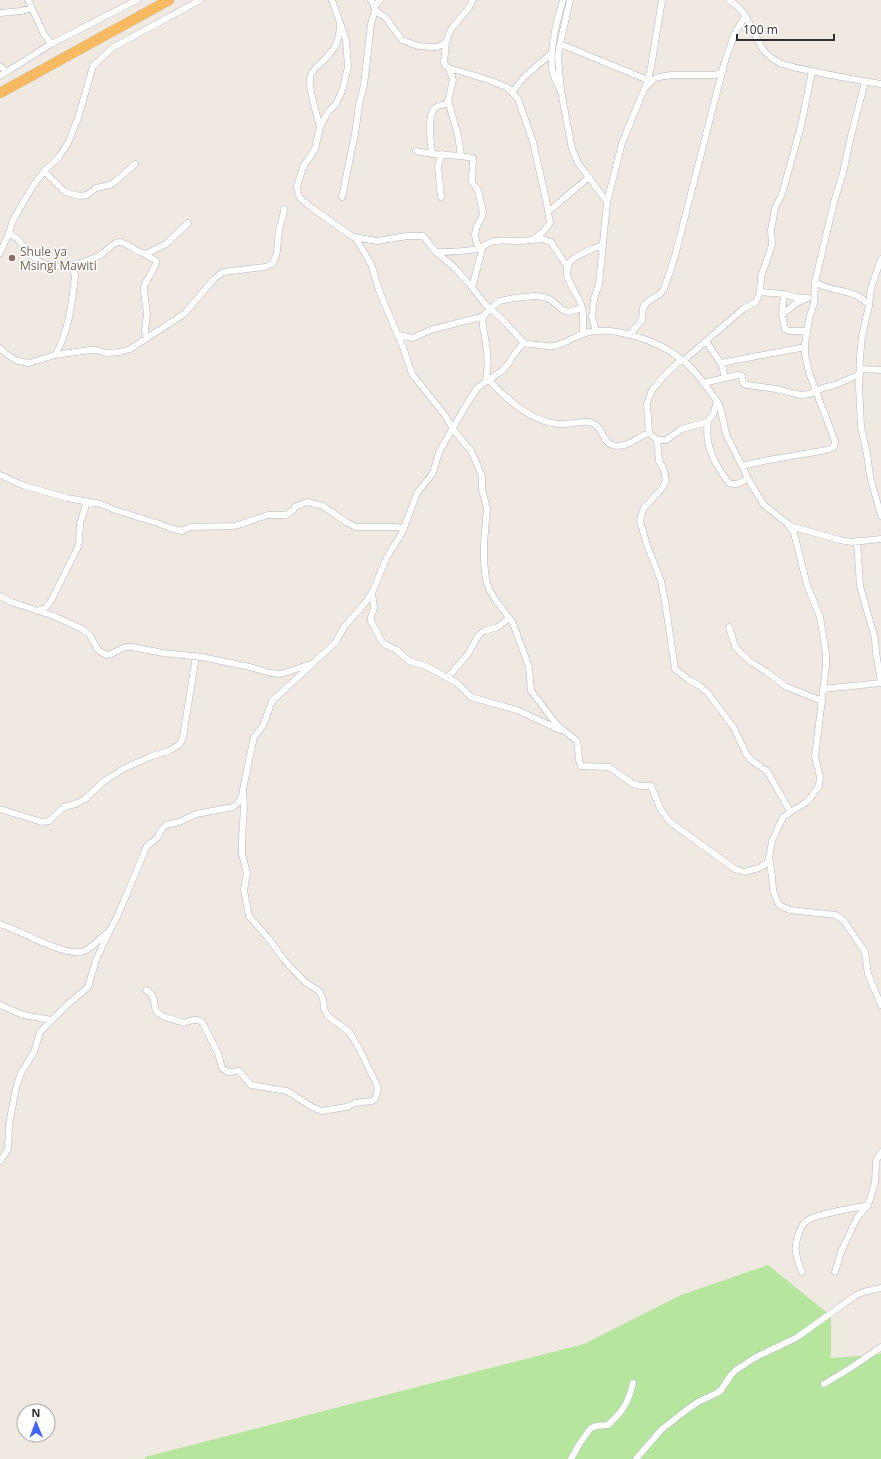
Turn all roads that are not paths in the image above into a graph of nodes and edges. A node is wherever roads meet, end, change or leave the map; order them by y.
1 (28, 0) edge
2 (137, 0) edge
3 (169, 0) edge
4 (200, 0) edge
5 (332, 0) edge
6 (371, 0) edge
7 (380, 0) edge
8 (473, 0) edge
9 (563, 0) edge
10 (570, 0) edge
11 (662, 0) edge
12 (729, 0) edge
13 (32, 8) junction
14 (374, 8) junction
15 (0, 13) edge
16 (746, 16) junction
17 (341, 23) junction
18 (446, 42) junction
19 (52, 44) junction
20 (560, 44) junction
21 (552, 53) junction
22 (0, 66) edge
23 (449, 68) junction
24 (723, 71) junction
25 (812, 71) junction
26 (7, 72) junction
27 (0, 76) edge
28 (648, 80) junction
29 (865, 82) junction
30 (881, 84) edge
31 (645, 88) junction
32 (561, 91) junction
33 (512, 92) junction
34 (0, 93) edge
35 (448, 102) junction
36 (320, 127) junction
37 (416, 152) dead end
38 (432, 154) junction
39 (442, 154) junction
40 (461, 156) junction
41 (135, 164) dead end
42 (44, 171) junction
43 (589, 177) junction
44 (342, 197) dead end
45 (441, 197) dead end
46 (607, 202) junction
47 (284, 209) dead end
48 (548, 212) junction
49 (188, 224) dead end
50 (9, 233) junction
51 (355, 237) junction
52 (530, 241) junction
53 (603, 244) junction
54 (481, 247) junction
55 (436, 252) junction
56 (0, 253) edge
57 (145, 254) junction
58 (881, 259) edge
59 (71, 267) junction
60 (568, 268) junction
61 (816, 282) junction
62 (472, 288) junction
63 (760, 292) junction
64 (814, 292) junction
65 (784, 294) junction
66 (808, 298) junction
67 (869, 306) junction
68 (582, 308) junction
69 (491, 309) junction
70 (782, 315) junction
71 (484, 316) junction
72 (596, 331) junction
73 (807, 331) junction
74 (583, 333) junction
75 (398, 335) junction
76 (629, 335) junction
77 (146, 339) junction
78 (706, 341) junction
79 (524, 344) junction
80 (805, 347) junction
81 (0, 348) edge
82 (55, 355) junction
83 (682, 360) junction
84 (721, 363) junction
85 (881, 370) edge
86 (860, 372) junction
87 (725, 378) junction
88 (487, 380) junction
89 (703, 383) junction
90 (816, 392) junction
91 (717, 401) junction
92 (708, 421) junction
93 (453, 429) junction
94 (649, 433) junction
95 (657, 440) junction
96 (742, 466) junction
97 (0, 475) edge
98 (748, 478) junction
99 (87, 502) junction
100 (881, 516) edge
101 (790, 526) junction
102 (404, 528) junction
103 (881, 539) edge
104 (857, 541) junction
105 (372, 593) junction
106 (0, 596) edge
107 (38, 611) junction
108 (509, 618) junction
109 (729, 627) dead end
110 (196, 656) junction
111 (313, 664) junction
112 (448, 677) junction
113 (881, 682) edge
114 (824, 689) junction
115 (822, 701) junction
116 (566, 732) junction
117 (243, 793) junction
118 (0, 809) edge
119 (790, 811) junction
120 (769, 858) junction
121 (0, 924) edge
122 (108, 932) junction
123 (146, 990) dead end
124 (0, 1005) edge
125 (881, 1005) edge
126 (52, 1020) junction
127 (881, 1152) edge
128 (0, 1160) edge
129 (868, 1205) junction
130 (802, 1272) dead end
131 (835, 1272) dead end
132 (881, 1288) edge
133 (881, 1347) edge
134 (633, 1383) dead end
135 (824, 1384) dead end
136 (571, 1459) edge
137 (636, 1459) edge

1 - 13 street
2 - 19 street
3 - 34 highway
4 - 42 street
5 - 17 street
6 - 14 street
7 - 14 street
8 - 18 street
9 - 21 street
10 - 20 street
11 - 28 street
12 - 16 street
13 - 15 street
13 - 19 street
14 - 18 street
14 - 44 street
16 - 24 street
16 - 25 street
17 - 36 street
17 - 36 street
18 - 23 street
19 - 26 street
20 - 28 street
20 - 32 street
21 - 32 street
21 - 33 street
22 - 26 street
23 - 33 street
23 - 35 street
24 - 31 street
24 - 76 street
25 - 29 street
25 - 63 street
26 - 27 street
28 - 31 street
29 - 30 street
29 - 61 street
31 - 46 street
32 - 43 street
33 - 48 street
35 - 38 street
35 - 40 street
36 - 51 street
37 - 38 street
38 - 39 street
39 - 40 street
39 - 45 street
40 - 54 street
41 - 42 street
42 - 50 street
43 - 46 street
43 - 48 street
46 - 53 street
47 - 77 street
48 - 52 street
49 - 57 street
50 - 56 street
50 - 59 street
51 - 55 street
51 - 75 street
52 - 54 street
52 - 60 street
53 - 60 street
53 - 72 street
54 - 55 street
54 - 62 street
55 - 62 street
57 - 59 street
57 - 77 street
58 - 67 street
59 - 82 street
60 - 68 street
61 - 64 street
61 - 67 street
62 - 69 street
63 - 65 street
63 - 78 street
64 - 66 street
64 - 73 street
65 - 66 street
65 - 70 street
66 - 70 street
67 - 86 street
68 - 69 street
68 - 74 street
69 - 71 street
69 - 79 street
70 - 73 street
71 - 75 street
71 - 88 street
72 - 74 street
72 - 76 street
73 - 80 street
74 - 79 street
75 - 93 street
76 - 83 street
77 - 82 street
78 - 83 street
78 - 84 street
79 - 88 street
80 - 84 street
80 - 90 street
81 - 82 street
83 - 89 street
83 - 94 street
84 - 87 street
85 - 86 street
86 - 90 street
86 - 100 street
87 - 89 street
87 - 90 street
88 - 93 street
88 - 94 street
89 - 91 street
90 - 96 street
91 - 92 street
91 - 96 street
92 - 95 street
92 - 98 street
93 - 102 street
93 - 108 street
94 - 95 street
95 - 119 street
96 - 98 street
97 - 99 street
98 - 101 street
99 - 102 street
99 - 107 street
101 - 104 street
101 - 114 street
102 - 105 street
103 - 104 street
104 - 113 street
105 - 111 street
105 - 112 street
106 - 107 street
107 - 110 street
108 - 112 street
108 - 116 street
109 - 115 street
110 - 111 street
110 - 118 street
111 - 117 street
112 - 116 street
113 - 114 street
114 - 115 street
115 - 119 street
116 - 120 street
117 - 122 street
117 - 123 street
119 - 120 street
120 - 125 street
121 - 122 street
122 - 126 street
124 - 126 street
126 - 128 street
127 - 129 street
129 - 130 street
129 - 131 street
132 - 137 street
133 - 135 street
134 - 136 street

